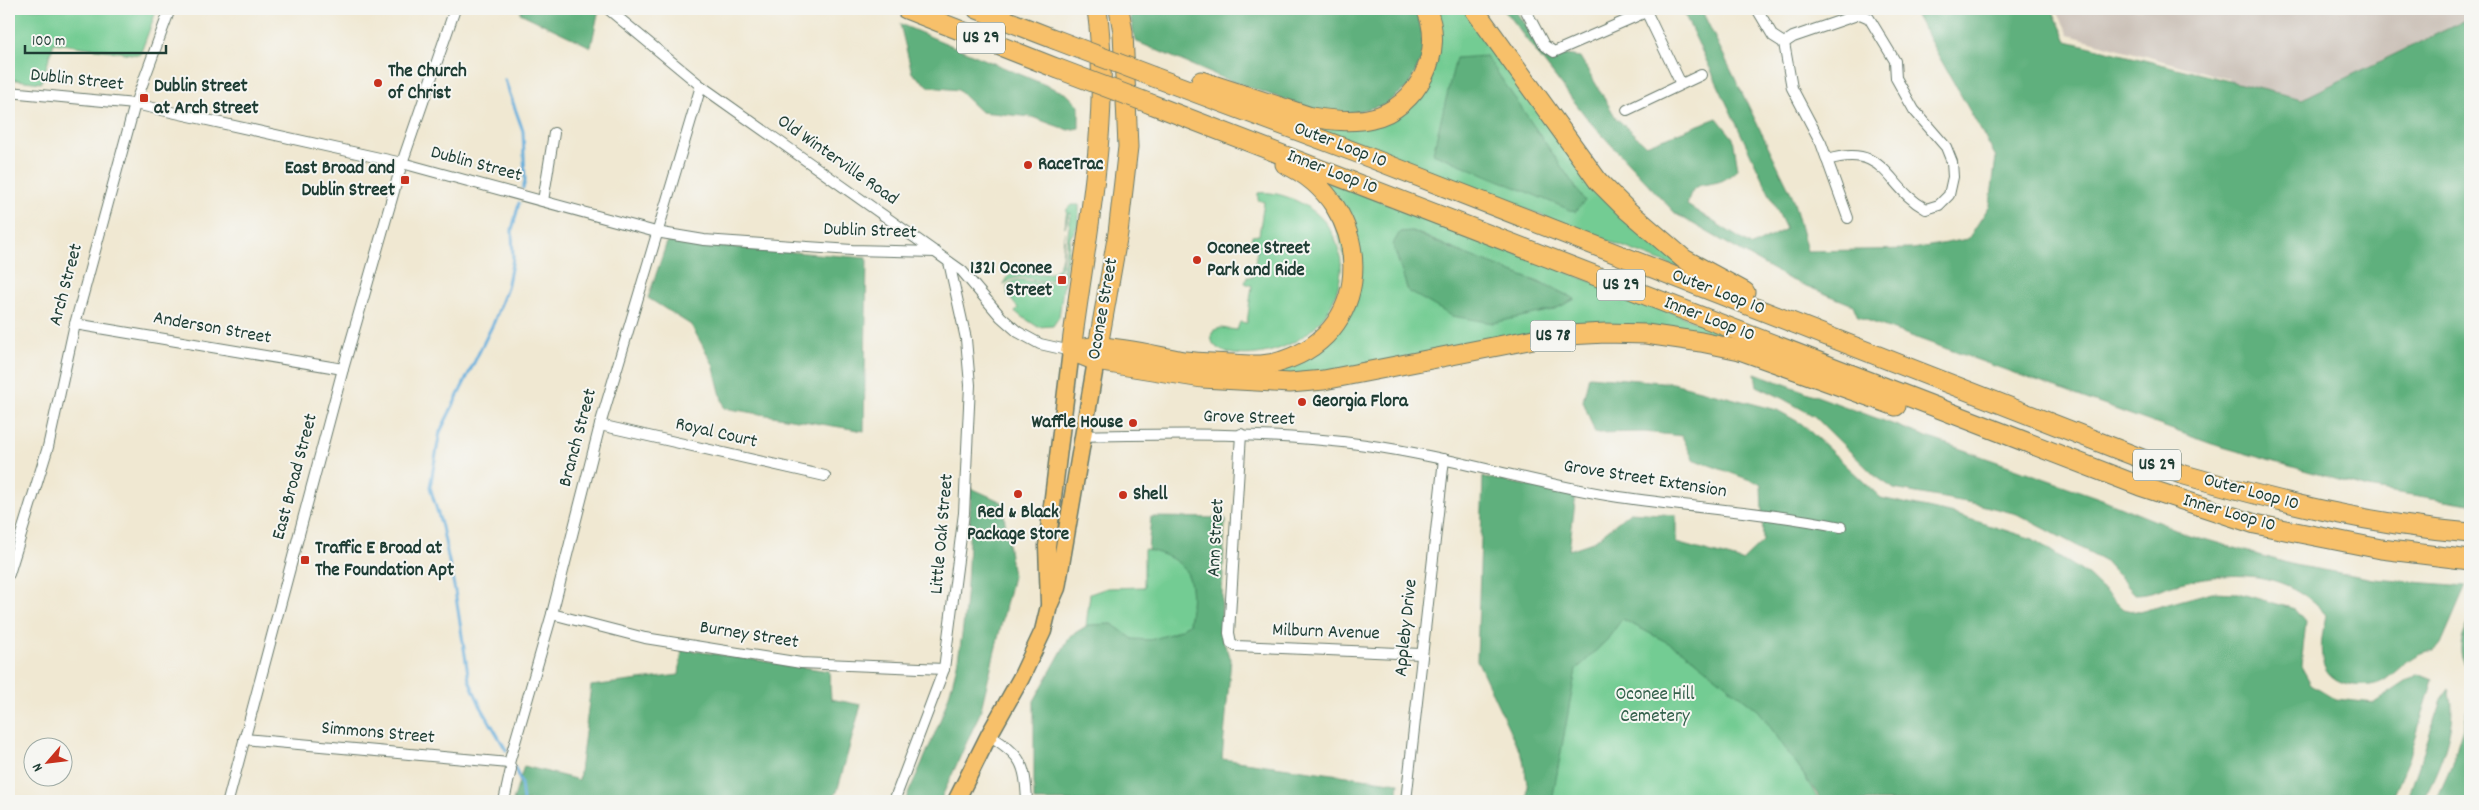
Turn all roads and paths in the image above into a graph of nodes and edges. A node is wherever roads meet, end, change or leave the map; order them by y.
1 (170, 9) edge
2 (455, 9) edge
3 (608, 9) edge
4 (906, 9) edge
5 (977, 9) edge
6 (1097, 9) edge
7 (1119, 9) edge
8 (1426, 9) edge
9 (1474, 9) edge
10 (1524, 9) edge
11 (1757, 9) edge
12 (1645, 10) edge
13 (1784, 43) junction
14 (1701, 75) dead end
15 (1154, 77) junction
16 (1681, 84) junction
17 (701, 86) junction
18 (9, 92) edge
19 (135, 104) junction
20 (1627, 110) dead end
21 (554, 133) dead end
22 (1242, 137) junction
23 (1828, 160) junction
24 (402, 163) junction
25 (543, 201) junction
26 (1848, 218) dead end
27 (656, 232) junction
28 (936, 252) junction
29 (950, 262) junction
30 (75, 324) junction
31 (1102, 325) junction
32 (1799, 325) junction
33 (1071, 351) junction
34 (1097, 354) junction
35 (1151, 355) junction
36 (343, 369) junction
37 (600, 425) junction
38 (1240, 434) junction
39 (2000, 434) junction
40 (1082, 436) junction
41 (1444, 459) junction
42 (825, 476) dead end
43 (1841, 527) dead end
44 (2470, 533) edge
45 (2467, 560) edge
46 (9, 574) edge
47 (1049, 606) junction
48 (552, 614) junction
49 (1231, 642) joint
50 (1421, 654) junction
51 (944, 669) junction
52 (989, 735) junction
53 (244, 739) junction
54 (509, 763) junction
55 (228, 801) edge
56 (504, 801) edge
57 (894, 801) edge
58 (956, 801) edge
59 (1027, 801) edge
60 (1406, 801) edge

1 - 19 street, Arch Street
2 - 24 street, East Broad Street
3 - 17 street, Old Winterville Road
4 - 22 highway, Inner Loop 10 / US 29, bridge
5 - 15 highway, Outer Loop 10 / US 29, bridge
6 - 33 highway, Oconee Street
7 - 31 highway, Oconee Street
8 - 15 highway
9 - 32 highway
10 - 12 street
11 - 13 street
12 - 16 street
13 - 23 street
13 - 23 street
14 - 16 street
15 - 32 highway, Outer Loop 10 / US 29
16 - 20 street
17 - 27 street, Branch Street
17 - 28 street, Old Winterville Road
18 - 19 street, Dublin Street
19 - 24 street, Dublin Street
19 - 30 street, Arch Street
21 - 25 street
22 - 35 highway
22 - 39 highway, Inner Loop 10 / US 29
23 - 26 street
24 - 25 street, Dublin Street
24 - 36 street, East Broad Street
25 - 27 street, Dublin Street
27 - 28 street, Dublin Street
27 - 37 street, Branch Street
28 - 29 street, Old Winterville Road
29 - 33 street, Old Winterville Road
29 - 51 street, Little Oak Street
30 - 36 street, Anderson Street
30 - 46 street, Arch Street
31 - 34 highway, Oconee Street
31 - 35 highway
32 - 44 highway, Outer Loop 10 / US 29
33 - 34 highway, US 78
33 - 47 main road, Oconee Street
34 - 35 highway
34 - 39 highway, US 78
34 - 40 main road, Oconee Street
36 - 53 street, East Broad Street
37 - 42 street, Royal Court
37 - 48 street, Branch Street
38 - 40 street, Grove Street
38 - 41 street, Grove Street
38 - 49 street, Ann Street
39 - 45 highway, Inner Loop 10 / US 29
40 - 47 main road, Oconee Street
41 - 43 street, Grove Street Extension
41 - 50 street, Appleby Drive
47 - 52 main road, Oconee Street
48 - 51 street, Burney Street
48 - 54 street, Branch Street
49 - 50 street, Milburn Avenue
50 - 60 street, Appleby Drive
51 - 57 street, Little Oak Street
52 - 58 main road, Oconee Street
52 - 59 street
53 - 54 street, Simmons Street
53 - 55 street, East Broad Street
54 - 56 street, Branch Street

